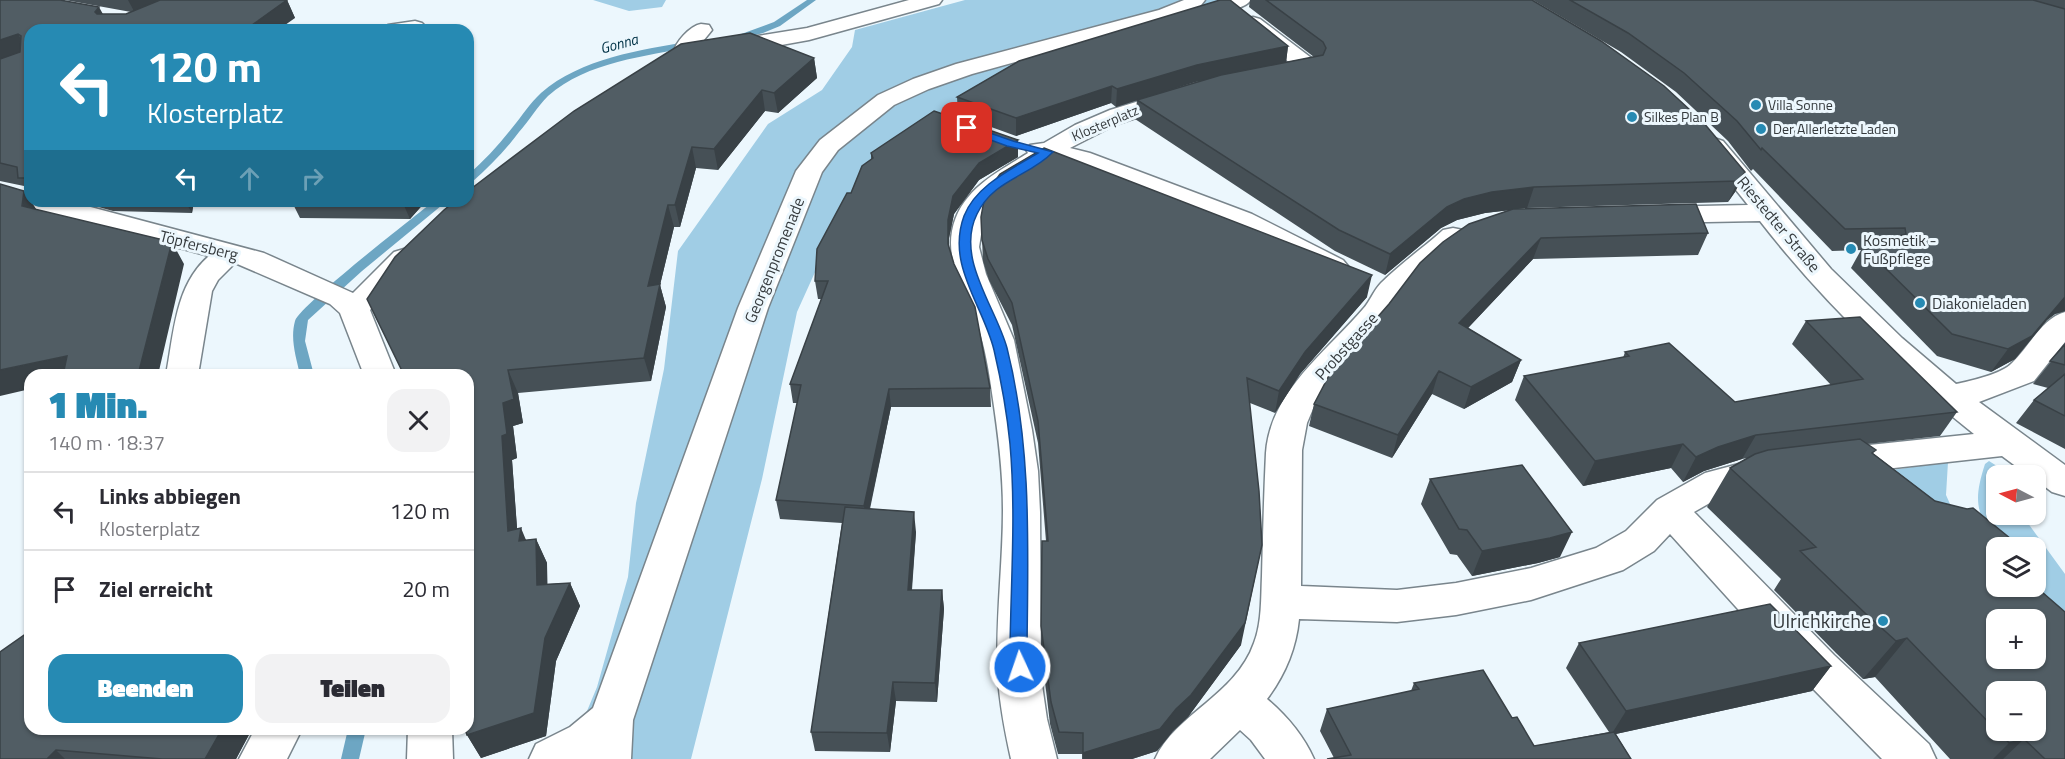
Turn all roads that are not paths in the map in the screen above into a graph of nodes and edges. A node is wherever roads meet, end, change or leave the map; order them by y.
1 (932, 0) edge
2 (1195, 0) edge
3 (1235, 2) edge
4 (701, 30) dead end
5 (1252, 78) edge
6 (1196, 91) edge
7 (1698, 128) edge
8 (1011, 144) edge
9 (1048, 152) junction
10 (59, 207) edge
11 (1767, 213) junction
12 (1631, 216) edge
13 (1476, 226) edge
14 (418, 245) edge
15 (230, 253) junction
16 (1370, 283) junction
17 (347, 303) junction
18 (2065, 322) edge
19 (183, 369) edge
20 (377, 369) edge
21 (1948, 396) junction
22 (2006, 443) junction
23 (2065, 483) edge
24 (1670, 510) junction
25 (1281, 602) junction
26 (1239, 704) junction
27 (276, 735) edge
28 (430, 735) edge
29 (610, 739) edge
30 (262, 759) edge
31 (430, 759) edge
32 (552, 759) edge
33 (1034, 759) edge
34 (1178, 759) edge
35 (1292, 759) edge
36 (1913, 759) edge

1 - 4 street
2 - 29 street, Georgenpromenade
3 - 5 street
6 - 9 street, Klosterplatz
7 - 11 street, Riestedter Straße
8 - 9 street, Klosterplatz
9 - 16 street, Klosterplatz
9 - 33 street
10 - 15 street, Töpfersberg
11 - 12 street
11 - 21 street, Riestedter Straße
13 - 16 street, Probstgasse
14 - 17 street
15 - 17 street, Töpfersberg
15 - 19 street
16 - 25 street, Probstgasse
17 - 20 street
18 - 21 street
21 - 22 street, Riestedter Straße
22 - 23 street, Riestedter Straße
22 - 24 street
24 - 25 street
24 - 36 street
25 - 26 street, Probstgasse
26 - 34 street, Probstgasse
26 - 35 street
27 - 30 street
28 - 31 street
29 - 32 street

